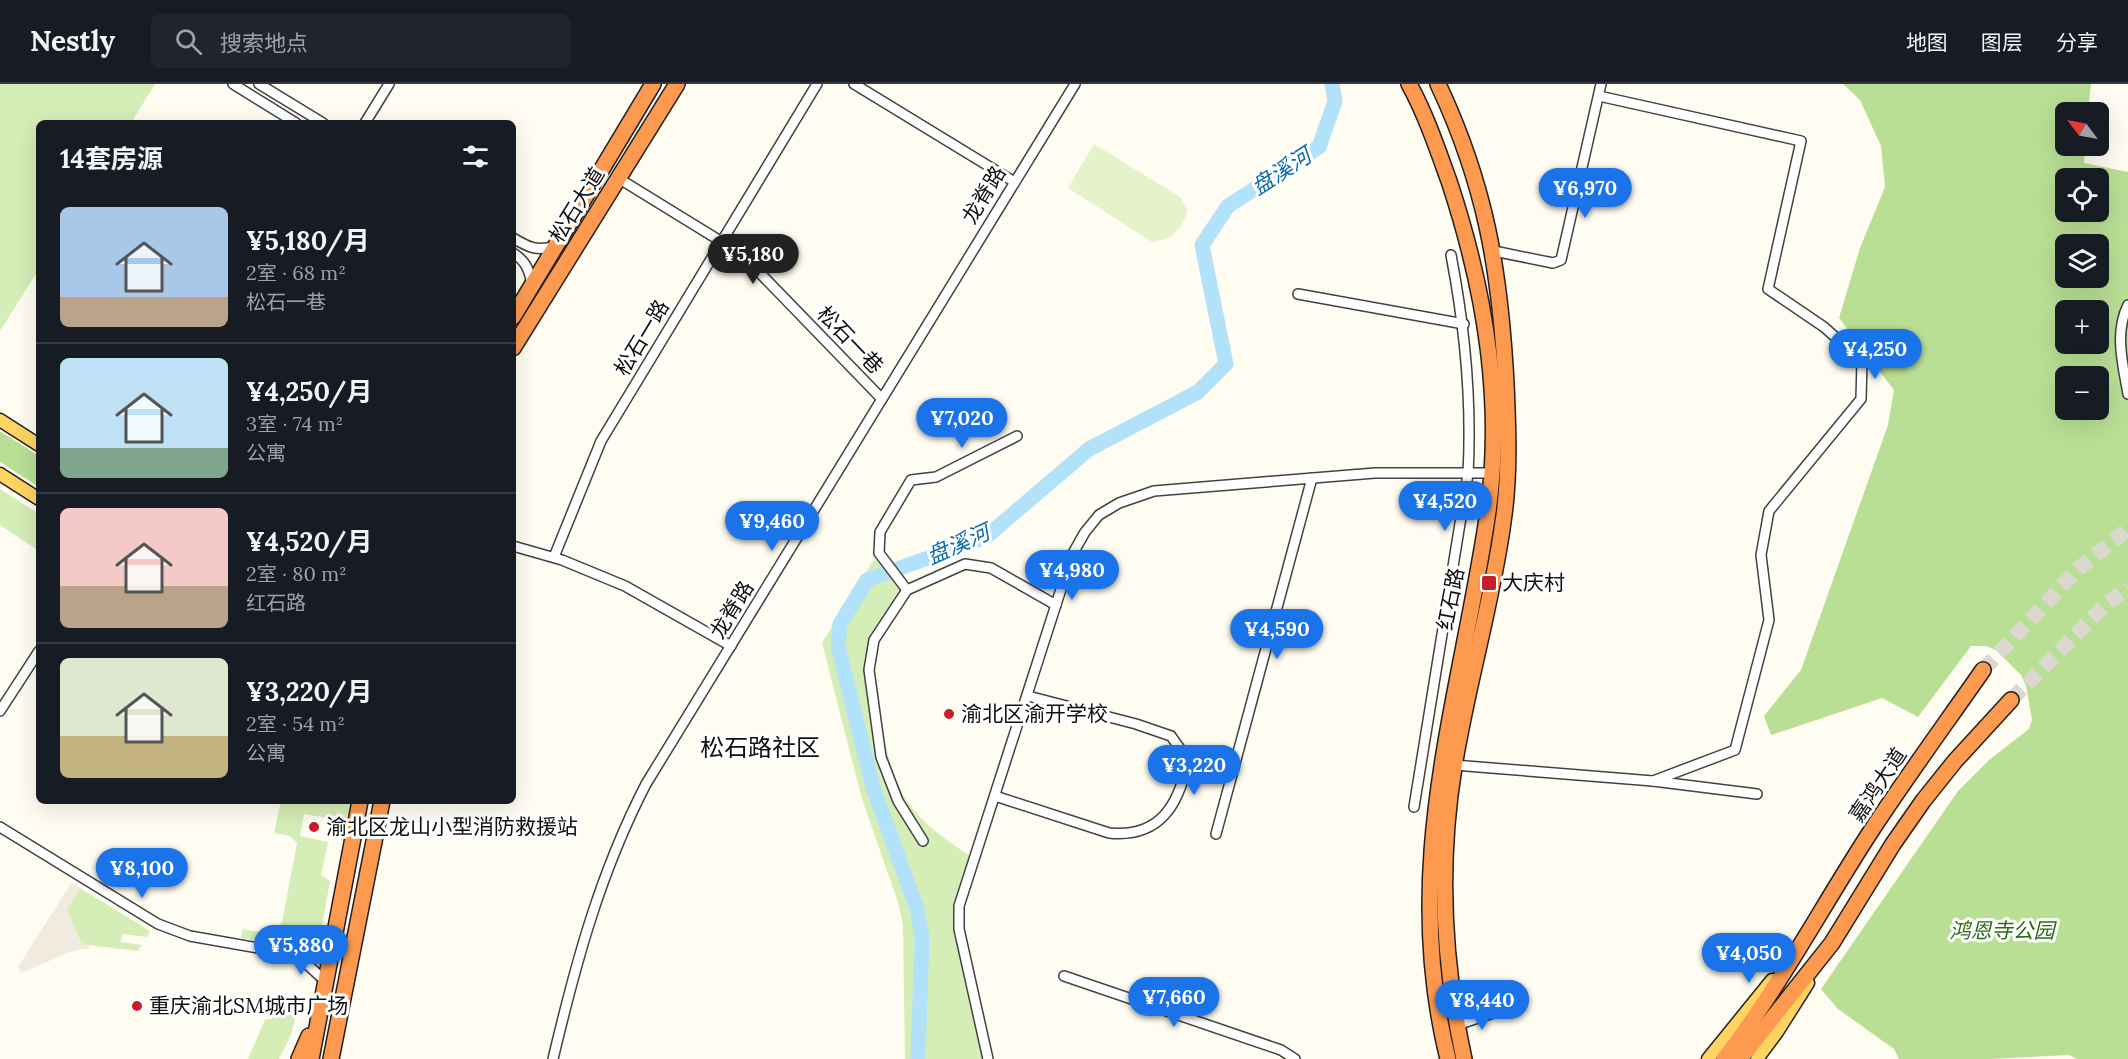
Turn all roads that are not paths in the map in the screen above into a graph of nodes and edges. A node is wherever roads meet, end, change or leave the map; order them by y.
1 (233, 84) edge
2 (260, 84) edge
3 (389, 84) edge
4 (653, 84) edge
5 (677, 84) edge
6 (817, 84) edge
7 (854, 84) edge
8 (1075, 84) edge
9 (1409, 84) edge
10 (1438, 84) edge
11 (1601, 84) edge
12 (1599, 96) junction
13 (291, 120) edge
14 (318, 120) edge
15 (367, 120) edge
16 (618, 178) junction
17 (1013, 181) junction
18 (516, 240) edge
19 (722, 242) junction
20 (557, 246) junction
21 (1494, 251) junction
22 (516, 255) edge
23 (1451, 255) dead end
24 (532, 287) junction
25 (1298, 294) dead end
26 (2128, 305) edge
27 (516, 312) edge
28 (1464, 324) junction
29 (516, 343) edge
30 (2128, 394) edge
31 (882, 399) junction
32 (0, 420) edge
33 (1017, 436) dead end
34 (36, 443) edge
35 (1492, 473) junction
36 (0, 474) edge
37 (1468, 474) junction
38 (1312, 478) junction
39 (36, 497) edge
40 (516, 547) edge
41 (554, 557) junction
42 (904, 586) junction
43 (1056, 605) junction
44 (731, 646) junction
45 (36, 656) edge
46 (1983, 670) tunnel mouth
47 (1028, 696) junction
48 (2012, 700) tunnel mouth
49 (0, 711) edge
50 (1454, 765) junction
51 (1653, 781) junction
52 (1757, 794) dead end
53 (994, 796) junction
54 (359, 804) edge
55 (381, 804) edge
56 (1414, 807) dead end
57 (0, 826) edge
58 (1216, 834) dead end
59 (924, 841) dead end
60 (1814, 928) junction
61 (332, 940) junction
62 (1832, 943) junction
63 (292, 954) junction
64 (1064, 976) dead end
65 (324, 980) junction
66 (320, 1005) junction
67 (340, 1010) junction
68 (1499, 1011) dead end
69 (1763, 1020) junction
70 (1457, 1025) junction
71 (299, 1059) edge
72 (311, 1059) edge
73 (330, 1059) edge
74 (339, 1059) edge
75 (553, 1059) edge
76 (988, 1059) edge
77 (1295, 1059) edge
78 (1448, 1059) edge
79 (1464, 1059) edge
80 (1708, 1059) edge
81 (1724, 1059) edge
82 (1740, 1059) edge
83 (1757, 1059) edge

1 - 13 street
2 - 14 street
3 - 15 street
4 - 20 highway, 松石大道
5 - 16 highway, 松石大道
6 - 19 street, 松石一路
7 - 17 street
8 - 17 street, 龙脊路
9 - 35 highway, 红石路
10 - 21 highway, 红石路
11 - 12 street
12 - 21 street
12 - 51 street
16 - 19 street, 松石一巷
16 - 29 highway, 松石大道
17 - 31 street, 龙脊路
18 - 20 street
19 - 31 street, 松石一巷
19 - 41 street, 松石一路
20 - 24 highway, 松石大道
21 - 50 highway, 红石路
22 - 24 street
23 - 28 street
24 - 27 highway, 松石大道
25 - 28 street
26 - 30 street
28 - 37 street
31 - 44 street, 龙脊路
32 - 34 main road
33 - 42 street
35 - 37 street
35 - 78 highway, 红石路
36 - 39 main road
37 - 38 street
37 - 56 street
38 - 43 street
38 - 58 street
40 - 41 street
41 - 44 street
42 - 43 street
42 - 59 street
43 - 47 street
44 - 75 street, 龙脊路
45 - 49 street
46 - 60 highway, 嘉鸿大道
47 - 53 street
47 - 53 street
48 - 62 highway, 嘉鸿大道
50 - 51 street
50 - 70 highway, 红石路
51 - 52 street
53 - 76 street
54 - 61 highway
55 - 67 highway
57 - 63 street
60 - 69 highway, 嘉鸿大道
60 - 80 main road, 嘉鸿大道
61 - 63 street
61 - 65 highway
62 - 69 highway, 嘉鸿大道
62 - 83 main road, 嘉鸿大道
63 - 65 street
64 - 77 street
65 - 66 highway
66 - 71 highway
66 - 72 highway
67 - 73 highway
67 - 74 highway
68 - 70 street
69 - 81 highway, 嘉鸿大道
69 - 82 highway, 嘉鸿大道
70 - 79 highway, 红石路

